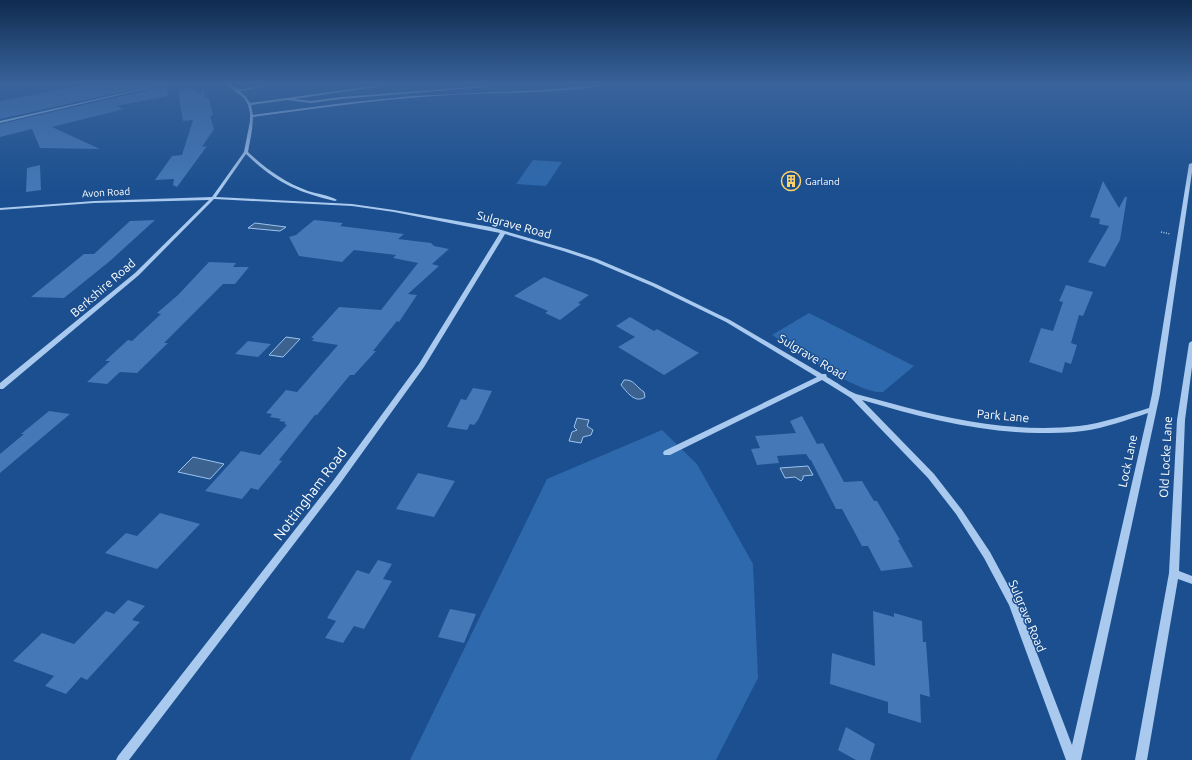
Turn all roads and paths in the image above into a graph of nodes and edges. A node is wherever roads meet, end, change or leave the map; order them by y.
1 (11, 119) edge
2 (252, 119) edge
3 (0, 122) edge
4 (246, 152) junction
5 (1191, 164) dead end
6 (213, 198) junction
7 (352, 205) junction
8 (0, 209) edge
9 (503, 233) junction
10 (1192, 344) edge
11 (824, 376) junction
12 (0, 387) edge
13 (854, 396) junction
14 (1151, 410) junction
15 (667, 453) dead end
16 (1174, 573) junction
17 (1192, 580) edge
18 (122, 760) edge
19 (1074, 760) edge
20 (1141, 760) edge

1 - 3 street
2 - 4 street
4 - 6 street
4 - 7 street, Sulgrave Road
5 - 14 street, Lock Lane
6 - 7 street, Sulgrave Road
6 - 8 street, Avon Road
6 - 12 street, Berkshire Road
7 - 9 street, Sulgrave Road
9 - 11 street, Sulgrave Road
9 - 18 street, Nottingham Road
10 - 16 street, Old Locke Lane
11 - 13 street, Sulgrave Road
11 - 15 street
13 - 14 street, Park Lane
13 - 19 street, Sulgrave Road
14 - 19 street, Lock Lane
16 - 17 street
16 - 20 street, Old Locke Lane

